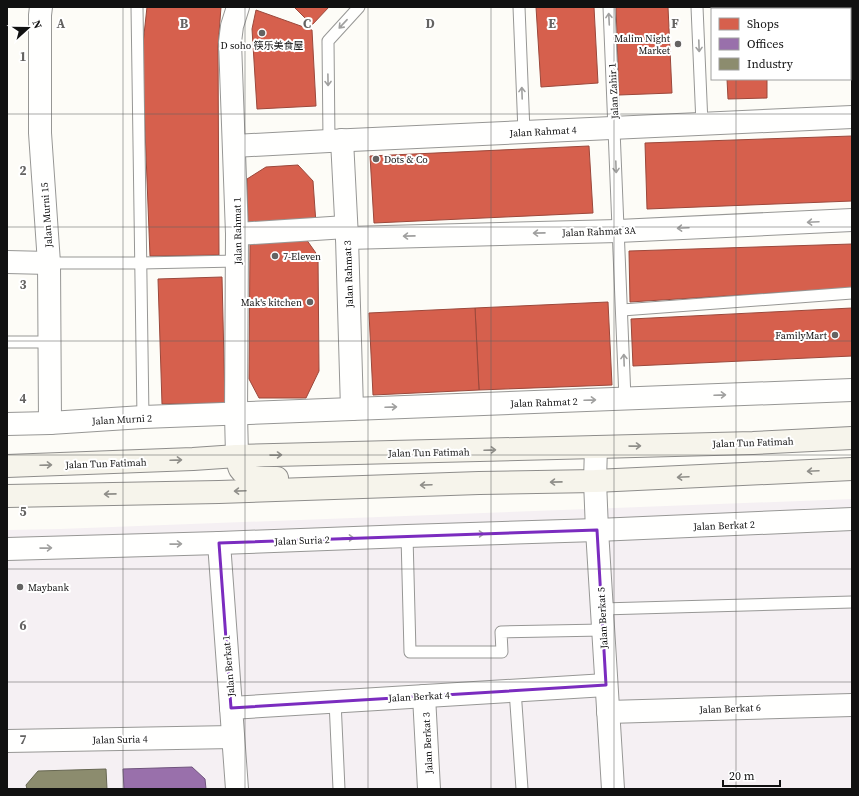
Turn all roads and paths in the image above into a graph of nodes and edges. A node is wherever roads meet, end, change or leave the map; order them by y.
1 (41, 7) edge
2 (137, 7) edge
3 (238, 7) edge
4 (357, 7) edge
5 (519, 7) edge
6 (609, 7) edge
7 (697, 7) edge
8 (852, 117) edge
9 (702, 124) junction
10 (614, 128) junction
11 (524, 132) junction
12 (336, 141) junction
13 (234, 146) junction
14 (852, 220) edge
15 (618, 231) junction
16 (346, 233) junction
17 (237, 234) junction
18 (237, 261) junction
19 (7, 262) edge
20 (49, 263) junction
21 (141, 263) junction
22 (852, 292) edge
23 (622, 310) junction
24 (7, 342) edge
25 (50, 342) junction
26 (852, 390) edge
27 (625, 398) junction
28 (352, 409) junction
29 (236, 414) junction
30 (143, 417) junction
31 (7, 424) edge
32 (50, 424) junction
33 (852, 438) edge
34 (596, 447) junction
35 (237, 456) junction
36 (7, 466) edge
37 (852, 469) edge
38 (595, 481) junction
39 (390, 486) junction
40 (7, 496) edge
41 (852, 519) edge
42 (597, 530) junction
43 (407, 536) junction
44 (219, 543) junction
45 (7, 549) edge
46 (852, 602) edge
47 (602, 609) junction
48 (603, 630) junction
49 (606, 685) junction
50 (515, 690) junction
51 (424, 696) junction
52 (335, 701) junction
53 (852, 705) edge
54 (231, 708) junction
55 (608, 712) junction
56 (233, 737) junction
57 (7, 741) edge
58 (237, 789) edge
59 (339, 789) edge
60 (429, 789) edge
61 (522, 789) edge
62 (613, 789) edge

1 - 20 street, Jalan Murni 15
2 - 21 lane
3 - 13 street, Jalan Rahmat 1
4 -> 12 lane
11 -> 5 lane
10 -> 6 lane, Jalan Zahir 1
7 -> 9 lane
8 - 9 street, Jalan Rahmat 4
9 - 10 street, Jalan Rahmat 4
10 - 11 street, Jalan Rahmat 4
10 -> 15 lane, Jalan Zahir 1
11 - 12 street, Jalan Rahmat 4
12 - 13 street, Jalan Rahmat 4
12 - 16 street, Jalan Rahmat 3
13 - 17 street, Jalan Rahmat 1
14 -> 15 street, Jalan Rahmat 3A
15 -> 16 street, Jalan Rahmat 3A
15 - 23 lane, Jalan Zahir 1
16 - 17 street, Jalan Rahmat 3A
16 - 28 street, Jalan Rahmat 3
17 - 18 street, Jalan Rahmat 1
18 - 21 lane
18 - 29 street, Jalan Rahmat 1
19 - 20 street
20 - 21 lane
20 - 25 street, Jalan Murni 15
21 - 30 lane
22 - 23 lane
27 -> 23 lane, Jalan Zahir 1
24 - 25 lane
25 - 32 street, Jalan Murni 15
27 -> 26 street, Jalan Rahmat 2
28 -> 27 street, Jalan Rahmat 2
28 - 29 street, Jalan Rahmat 2
29 - 30 street, Jalan Murni 2
29 - 35 street, Jalan Rahmat 1
30 - 32 street, Jalan Murni 2
31 - 32 street, Jalan Murni 2
34 -> 33 main road, Jalan Tun Fatimah
35 -> 34 main road, Jalan Tun Fatimah
34 - 38 street, Jalan Berkat 5
36 -> 35 main road, Jalan Tun Fatimah
35 - 39 main road
37 -> 38 main road
38 -> 39 main road
38 - 42 street, Jalan Berkat 5
39 -> 40 main road
41 - 42 street, Jalan Berkat 2
43 -> 42 street, Jalan Suria 2
42 - 47 street, Jalan Berkat 5
44 -> 43 street, Jalan Suria 2
43 - 48 lane
45 -> 44 street, Jalan Suria 2
44 - 54 street, Jalan Berkat 1
46 - 47 lane
47 - 48 street, Jalan Berkat 5
48 - 49 street, Jalan Berkat 5
49 - 50 street, Jalan Berkat 4
49 - 55 street, Jalan Berkat 5
50 - 51 street, Jalan Berkat 4
50 - 61 lane
51 - 52 street, Jalan Berkat 4
51 - 60 street, Jalan Berkat 3
52 - 54 street, Jalan Berkat 4
52 - 59 lane
53 - 55 street, Jalan Berkat 6
54 - 56 street, Jalan Berkat 1
55 - 62 street, Jalan Berkat 5
56 - 57 street, Jalan Suria 4
56 - 58 street, Jalan Berkat 1

